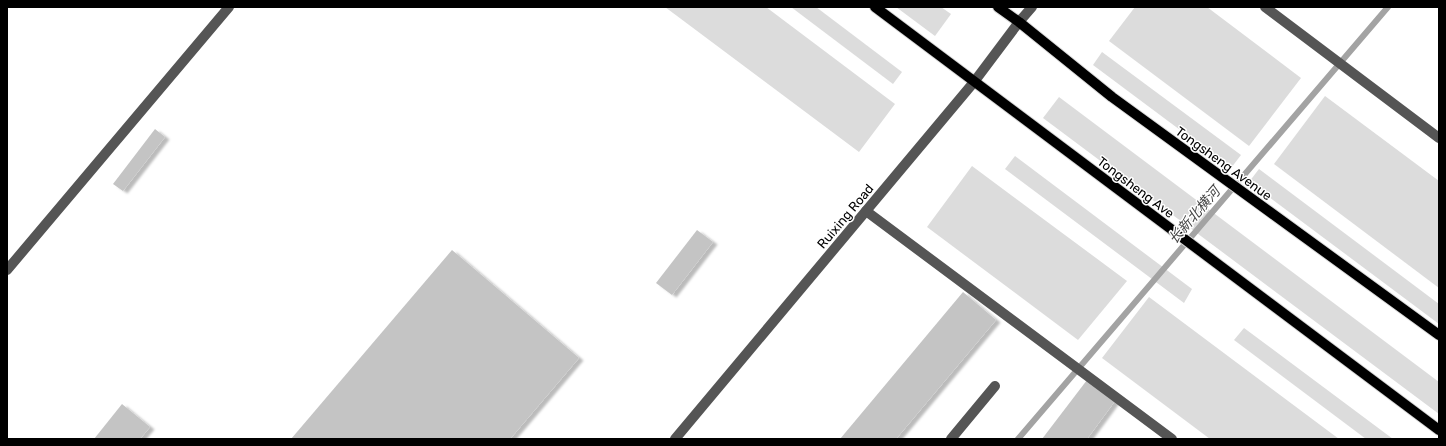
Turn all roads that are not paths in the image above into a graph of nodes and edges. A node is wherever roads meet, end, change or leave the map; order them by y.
1 (229, 7) edge
2 (875, 7) edge
3 (998, 7) edge
4 (1032, 7) edge
5 (1265, 7) edge
6 (1019, 22) junction
7 (974, 82) junction
8 (1439, 138) edge
9 (866, 211) junction
10 (7, 270) edge
11 (1439, 335) edge
12 (995, 386) dead end
13 (1439, 430) edge
14 (675, 439) edge
15 (951, 439) edge
16 (1172, 439) edge

1 - 10 street
2 - 7 main road, Tongsheng Ave
3 - 6 main road, Tongsheng Avenue
4 - 6 street, Ruixing Road
5 - 8 street
6 - 7 street, Ruixing Road
6 - 11 main road, Tongsheng Avenue
7 - 9 street, Ruixing Road
7 - 13 main road, Tongsheng Ave
9 - 14 street, Ruixing Road
9 - 16 street
12 - 15 street

